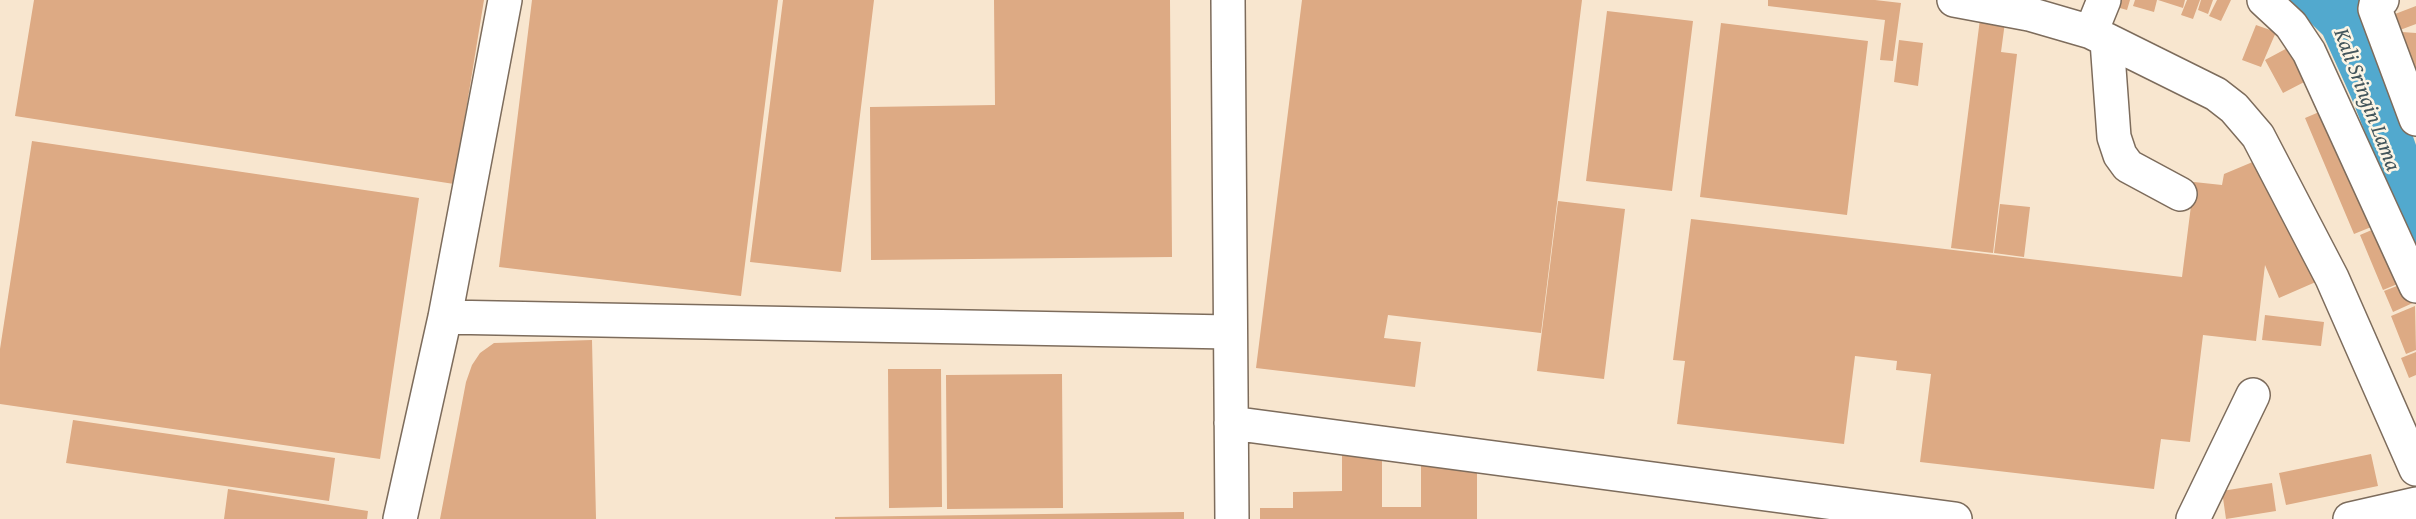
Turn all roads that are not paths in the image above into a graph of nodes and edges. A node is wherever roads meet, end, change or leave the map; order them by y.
1 (505, 0) edge
2 (1228, 0) edge
3 (1954, 0) edge
4 (2104, 0) edge
5 (2264, 0) edge
6 (2382, 0) edge
7 (2099, 36) junction
8 (2409, 82) edge
9 (2416, 119) edge
10 (2180, 194) dead end
11 (2416, 286) edge
12 (445, 317) junction
13 (1229, 332) junction
14 (2253, 395) dead end
15 (1231, 423) junction
16 (2416, 469) edge
17 (2416, 504) edge
18 (1908, 516) edge
19 (400, 519) edge
20 (1232, 519) edge
21 (1955, 519) edge
22 (2193, 519) edge
23 (2350, 519) edge

1 - 12 street
2 - 13 street
3 - 7 street
4 - 7 street
5 - 11 street
6 - 8 street
7 - 10 street
7 - 16 street
8 - 9 street
12 - 13 street
12 - 19 street
13 - 15 street
14 - 22 street
15 - 18 street
15 - 20 street
17 - 23 street
18 - 21 street

